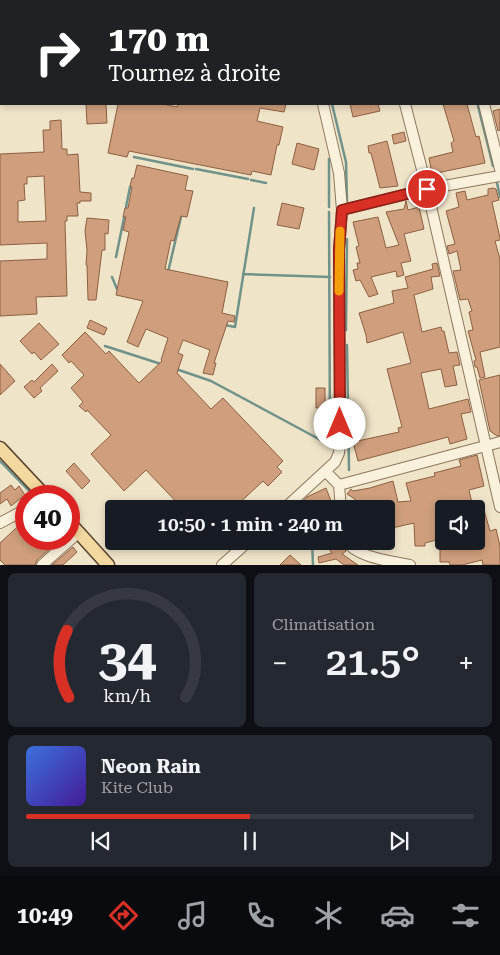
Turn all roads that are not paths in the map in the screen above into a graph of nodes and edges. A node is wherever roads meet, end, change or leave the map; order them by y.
1 (323, 105) edge
2 (405, 105) edge
3 (484, 105) edge
4 (500, 169) edge
5 (500, 176) edge
6 (427, 189) junction
7 (342, 210) junction
8 (500, 442) edge
9 (485, 446) junction
10 (0, 448) edge
11 (326, 472) junction
12 (35, 485) edge
13 (339, 485) junction
14 (294, 500) edge
15 (340, 500) edge
16 (500, 507) edge
17 (15, 516) edge
18 (0, 523) edge
19 (80, 535) edge
20 (59, 550) edge
21 (238, 550) edge
22 (355, 550) edge
23 (368, 560) edge
24 (42, 565) edge
25 (108, 565) edge
26 (222, 565) edge
27 (410, 565) edge

1 - 7 street
2 - 6 street
3 - 4 street
5 - 6 street
6 - 7 street
6 - 9 street
7 - 11 street
8 - 9 street
9 - 13 street
9 - 16 street
10 - 12 main road
11 - 13 street
11 - 14 street
13 - 15 street
17 - 18 street
19 - 25 main road
20 - 24 street
21 - 26 street
22 - 23 street
23 - 27 street

